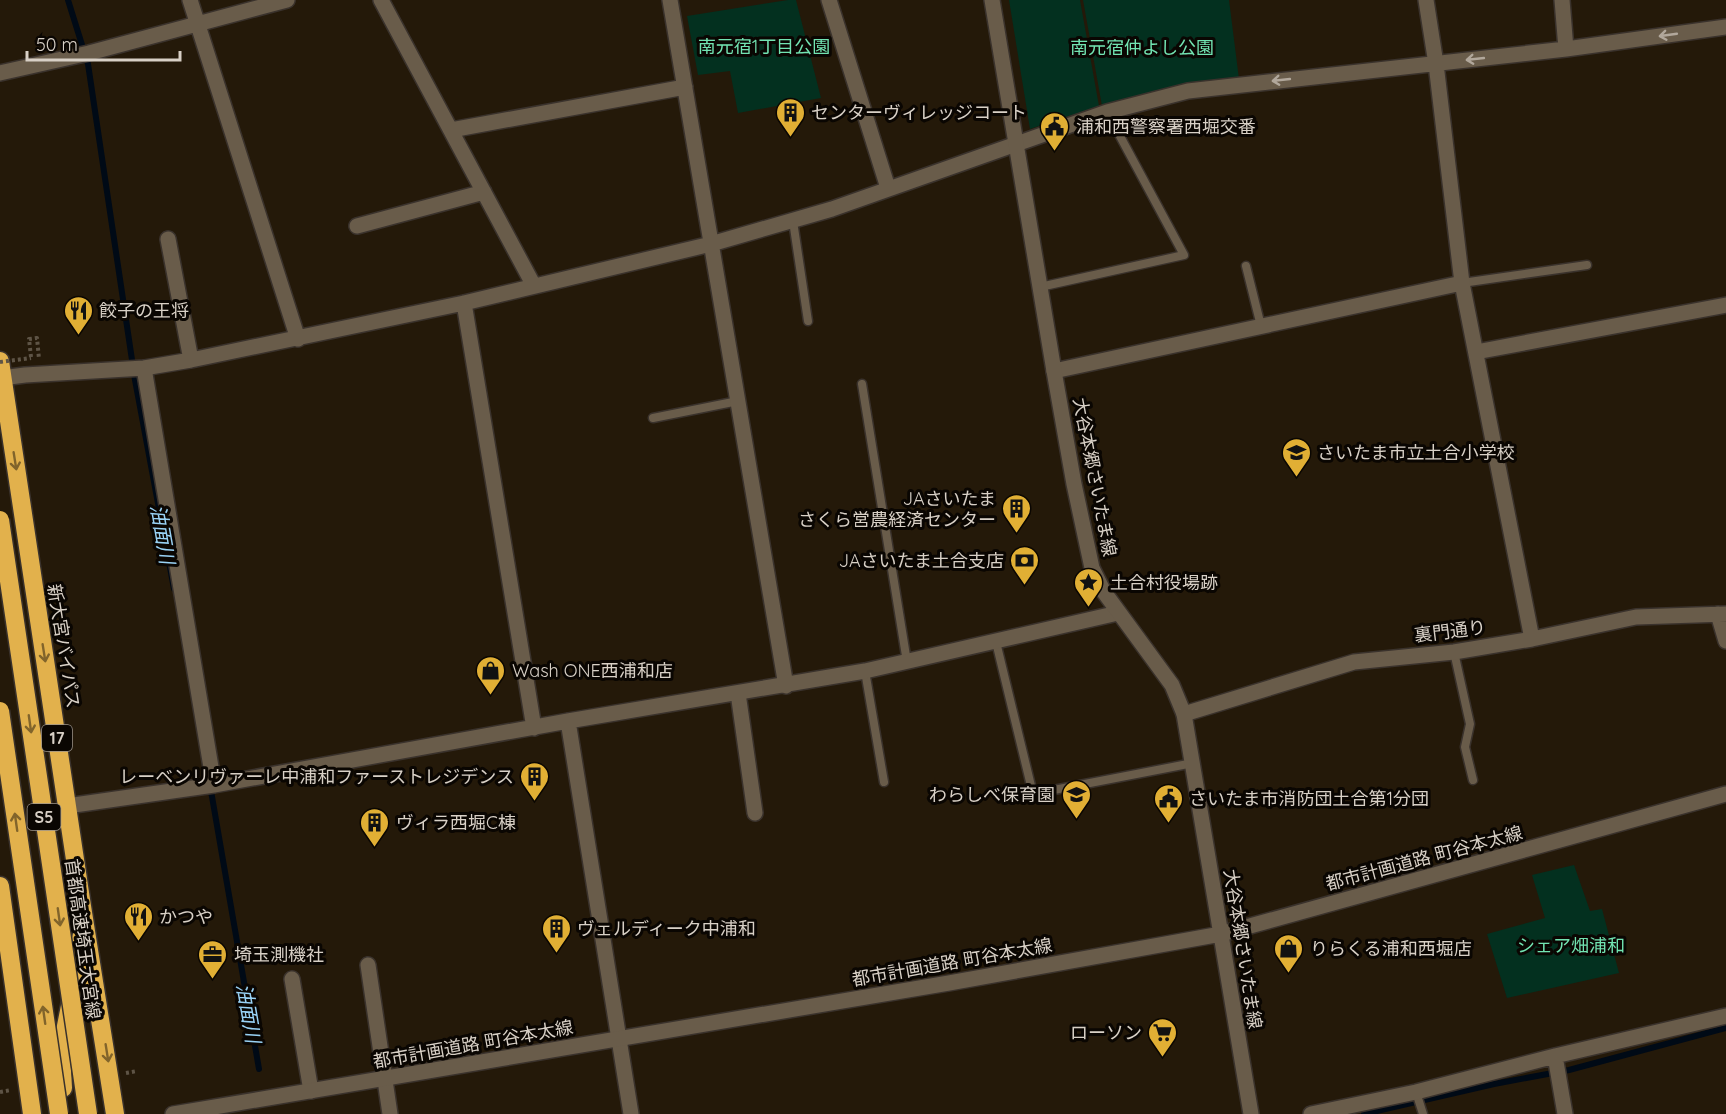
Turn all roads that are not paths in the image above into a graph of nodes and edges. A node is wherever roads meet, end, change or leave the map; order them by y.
1 (190, 0) edge
2 (287, 0) edge
3 (381, 0) edge
4 (670, 0) edge
5 (829, 0) edge
6 (992, 0) edge
7 (1426, 0) edge
8 (1562, 0) edge
9 (197, 24) junction
10 (1726, 27) edge
11 (1566, 49) junction
12 (1436, 64) junction
13 (0, 73) edge
14 (685, 87) junction
15 (1107, 112) junction
16 (451, 130) junction
17 (1015, 143) junction
18 (888, 188) junction
19 (484, 192) junction
20 (793, 221) junction
21 (357, 226) dead end
22 (168, 240) dead end
23 (711, 244) junction
24 (1587, 265) dead end
25 (1246, 266) dead end
26 (1462, 283) junction
27 (534, 286) junction
28 (1040, 287) junction
29 (464, 303) junction
30 (1726, 305) edge
31 (808, 321) dead end
32 (1261, 326) junction
33 (298, 339) junction
34 (1476, 352) junction
35 (191, 360) junction
36 (1, 367) edge
37 (137, 369) junction
38 (1054, 371) junction
39 (862, 384) dead end
40 (738, 401) junction
41 (653, 418) dead end
42 (0, 520) edge
43 (1119, 613) junction
44 (1722, 614) edge
45 (1532, 639) junction
46 (1726, 641) edge
47 (996, 642) junction
48 (1454, 652) junction
49 (907, 663) junction
50 (865, 671) junction
51 (786, 686) junction
52 (738, 693) junction
53 (0, 711) edge
54 (1184, 714) junction
55 (568, 721) junction
56 (534, 728) junction
57 (1193, 763) junction
58 (1473, 780) dead end
59 (884, 782) dead end
60 (212, 786) junction
61 (1726, 794) edge
62 (68, 807) junction
63 (755, 813) dead end
64 (0, 886) edge
65 (82, 906) junction
66 (1221, 934) junction
67 (368, 965) dead end
68 (292, 979) dead end
69 (1726, 1016) edge
70 (619, 1038) junction
71 (1556, 1065) junction
72 (386, 1078) junction
73 (311, 1091) junction
74 (1417, 1097) junction
75 (32, 1114) edge
76 (59, 1114) edge
77 (66, 1114) edge
78 (88, 1114) edge
79 (115, 1114) edge
80 (173, 1114) edge
81 (390, 1114) edge
82 (632, 1114) edge
83 (1251, 1114) edge
84 (1311, 1114) edge
85 (1423, 1114) edge
86 (1565, 1114) edge

1 - 9 street
2 - 9 street
3 - 16 street
4 - 14 street
5 - 18 street
6 - 17 street, 大谷本郷さいたま線
7 - 12 street
8 - 11 street
9 - 13 street
9 - 33 street
10 -> 11 street
11 -> 12 street
12 -> 15 street
12 - 26 street
14 - 16 street
14 - 23 street
15 - 17 street
15 - 28 lane
16 - 19 street
17 - 18 street
17 - 28 street, 大谷本郷さいたま線
18 - 20 street
19 - 21 street
19 - 27 street
20 - 23 street
20 - 31 lane
22 - 35 street
23 - 27 street
23 - 40 street
24 - 26 lane
25 - 32 lane
26 - 32 street
26 - 34 street
27 - 29 street
28 - 38 street, 大谷本郷さいたま線
29 - 33 street
29 - 56 street
30 - 34 street
32 - 38 street
33 - 35 street
34 - 45 street
35 - 37 street
36 - 37 street
36 -> 62 highway, 新大宮バイパス / 17
37 - 60 street
38 - 43 street, 大谷本郷さいたま線
39 - 49 lane
40 - 41 lane
40 - 51 street
42 -> 78 highway, 首都高速埼玉大宮線 / S5, bridge
43 - 47 street
43 - 54 street, 大谷本郷さいたま線
44 - 45 street, 裏門通り
44 - 46 street
45 - 48 street, 裏門通り
47 - 49 street
47 - 57 lane
48 - 54 street, 裏門通り
48 - 58 lane
49 - 50 street
50 - 51 street
50 - 59 lane
51 - 52 street
52 - 55 street
52 - 63 street
76 -> 53 highway, S5, bridge
54 - 57 street, 大谷本郷さいたま線
55 - 56 street
55 - 70 street
56 - 60 street
57 - 66 street, 大谷本郷さいたま線
60 - 62 street
61 - 66 street, 都市計画道路 町谷本太線
62 - 65 highway, 新大宮バイパス / 17
64 - 75 highway
65 - 77 highway
65 -> 79 highway, 新大宮バイパス / 17
66 - 70 street, 都市計画道路 町谷本太線
66 - 83 street, 大谷本郷さいたま線
67 - 72 street
68 - 73 street
69 - 71 street
70 - 72 street, 都市計画道路 町谷本太線
70 - 82 street
71 - 74 street
71 - 86 street
72 - 73 street, 都市計画道路 町谷本太線
72 - 81 street
73 - 80 street, 都市計画道路 町谷本太線
74 - 84 street
74 - 85 lane

